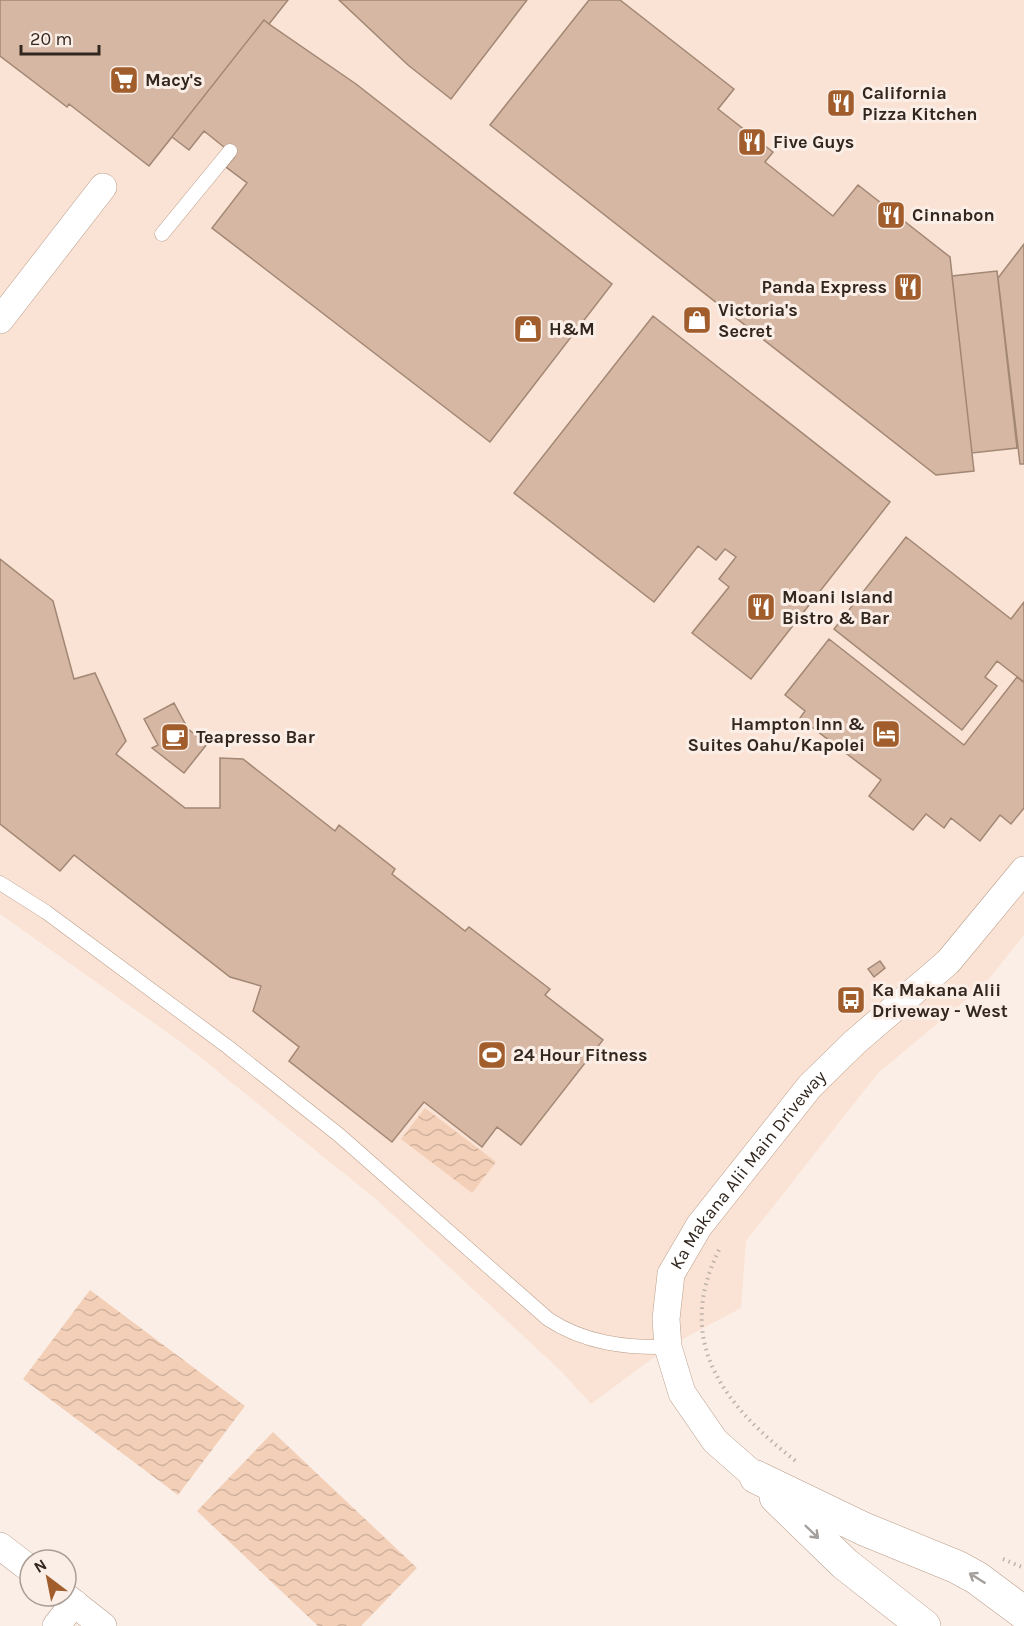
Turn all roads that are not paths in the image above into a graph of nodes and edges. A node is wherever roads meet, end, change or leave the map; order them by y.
1 (230, 151) dead end
2 (103, 187) dead end
3 (162, 234) dead end
4 (0, 320) edge
5 (1024, 870) edge
6 (0, 883) edge
7 (668, 1347) junction
8 (756, 1477) junction
9 (0, 1546) edge
10 (18, 1560) edge
11 (78, 1606) edge
12 (66, 1608) edge
13 (1024, 1613) edge
14 (56, 1626) edge
15 (103, 1626) edge
16 (924, 1626) edge

1 - 3 lane
2 - 4 street
5 - 7 street, Ka Makana Alii Main Driveway
6 - 7 lane
7 - 8 street, Ka Makana Alii Main Driveway
13 -> 8 street
8 -> 16 street, Ka Makana Alii Main Driveway
9 - 10 street
11 - 15 street
12 - 14 street

